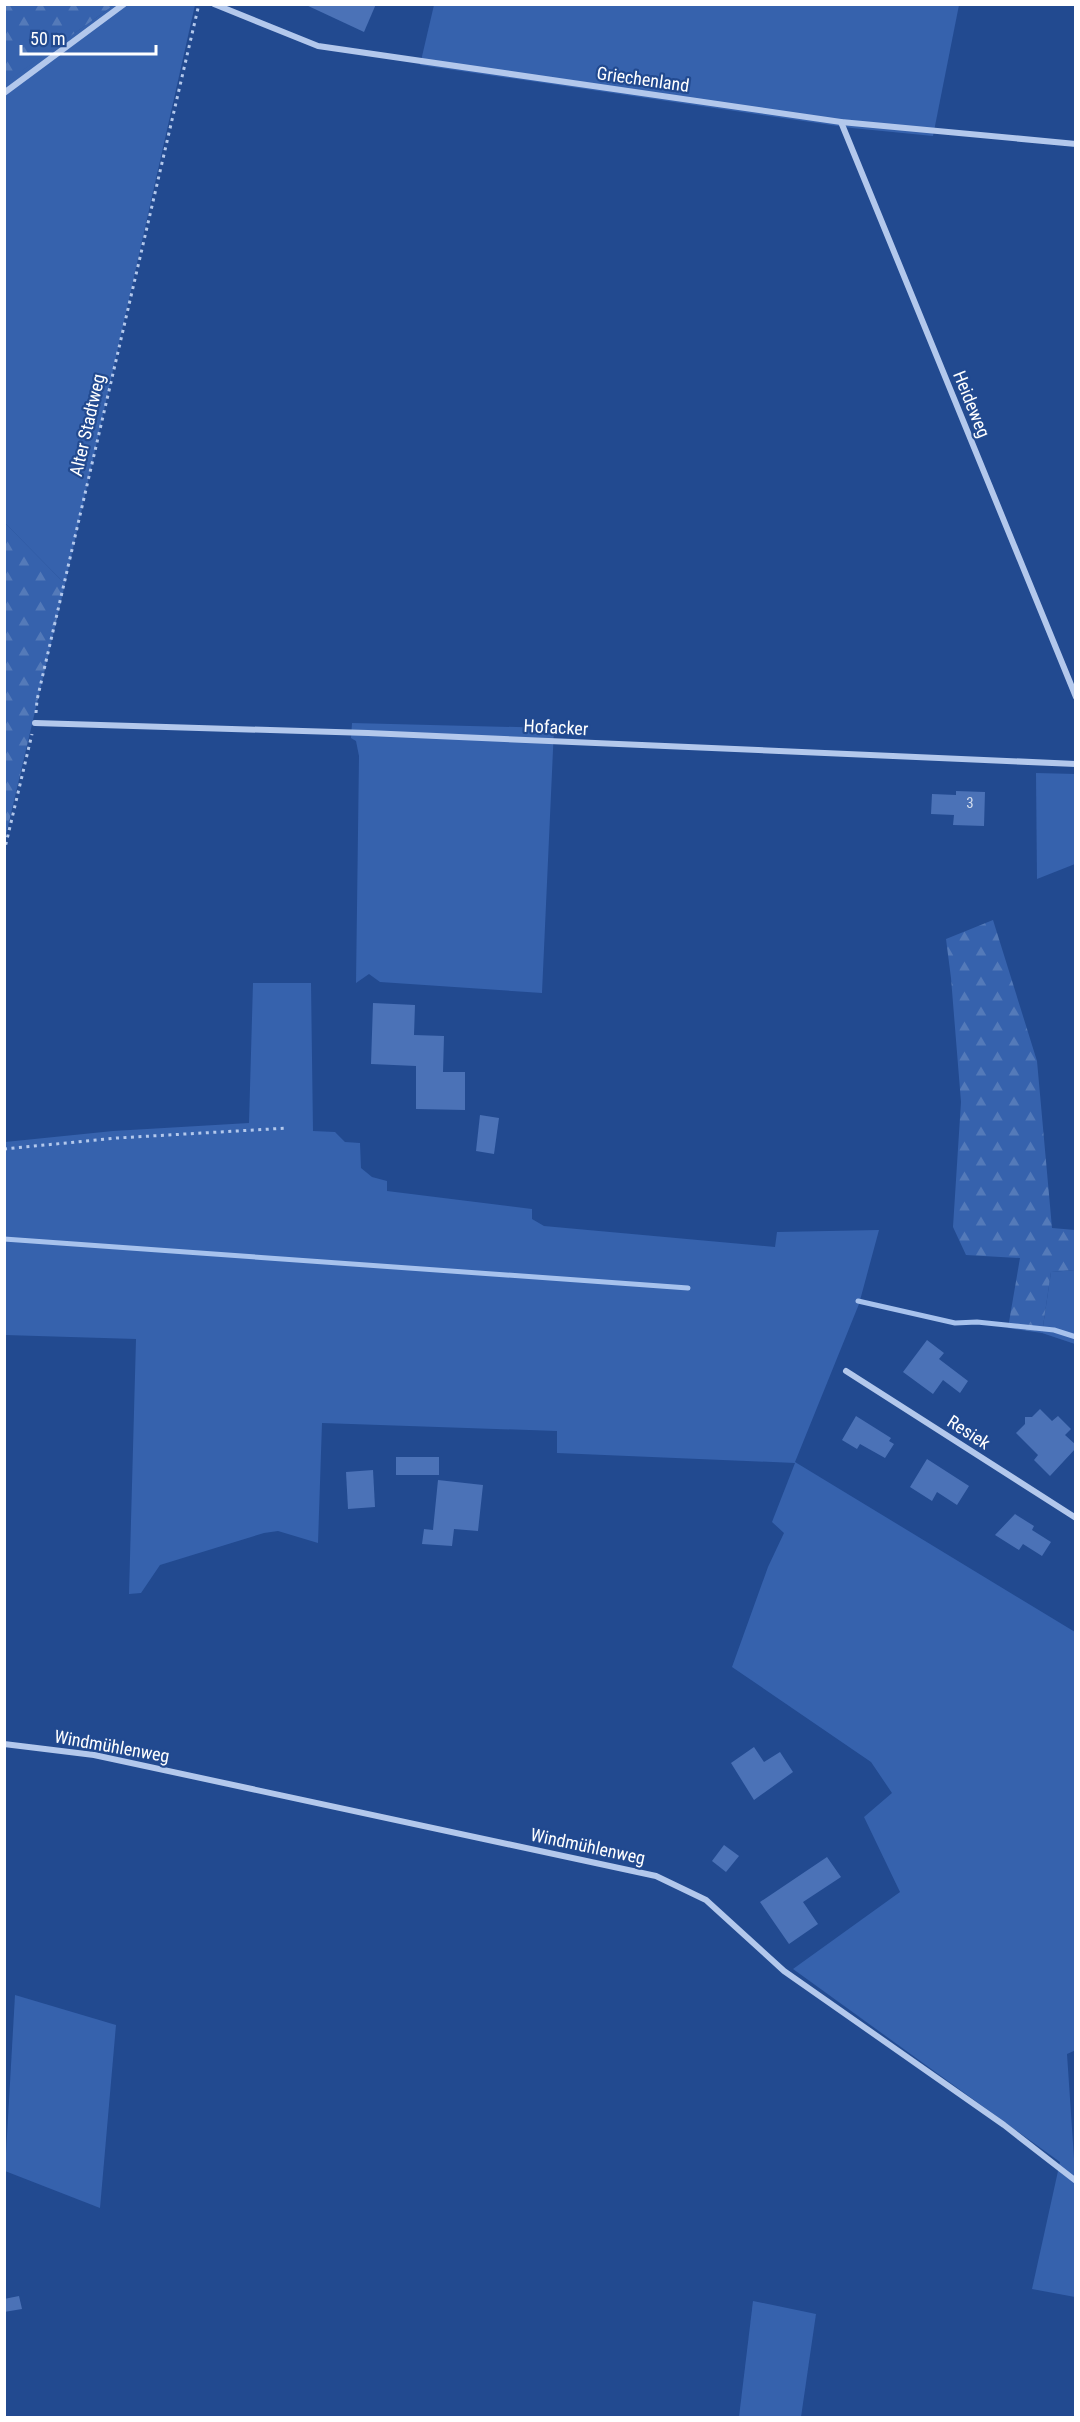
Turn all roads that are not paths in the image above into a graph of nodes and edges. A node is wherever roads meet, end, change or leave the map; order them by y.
1 (124, 4) edge
2 (214, 4) edge
3 (4, 93) edge
4 (841, 122) junction
5 (1076, 144) edge
6 (1076, 697) edge
7 (35, 723) road end
8 (1076, 764) edge
9 (846, 1371) dead end
10 (1076, 1518) edge
11 (4, 1744) edge
12 (1076, 2181) edge

1 - 3 street
2 - 4 street, Griechenland
4 - 5 street, Griechenland
4 - 6 street, Heideweg
7 - 8 street, Hofacker
9 - 10 street, Resiek
11 - 12 street, Windmühlenweg

